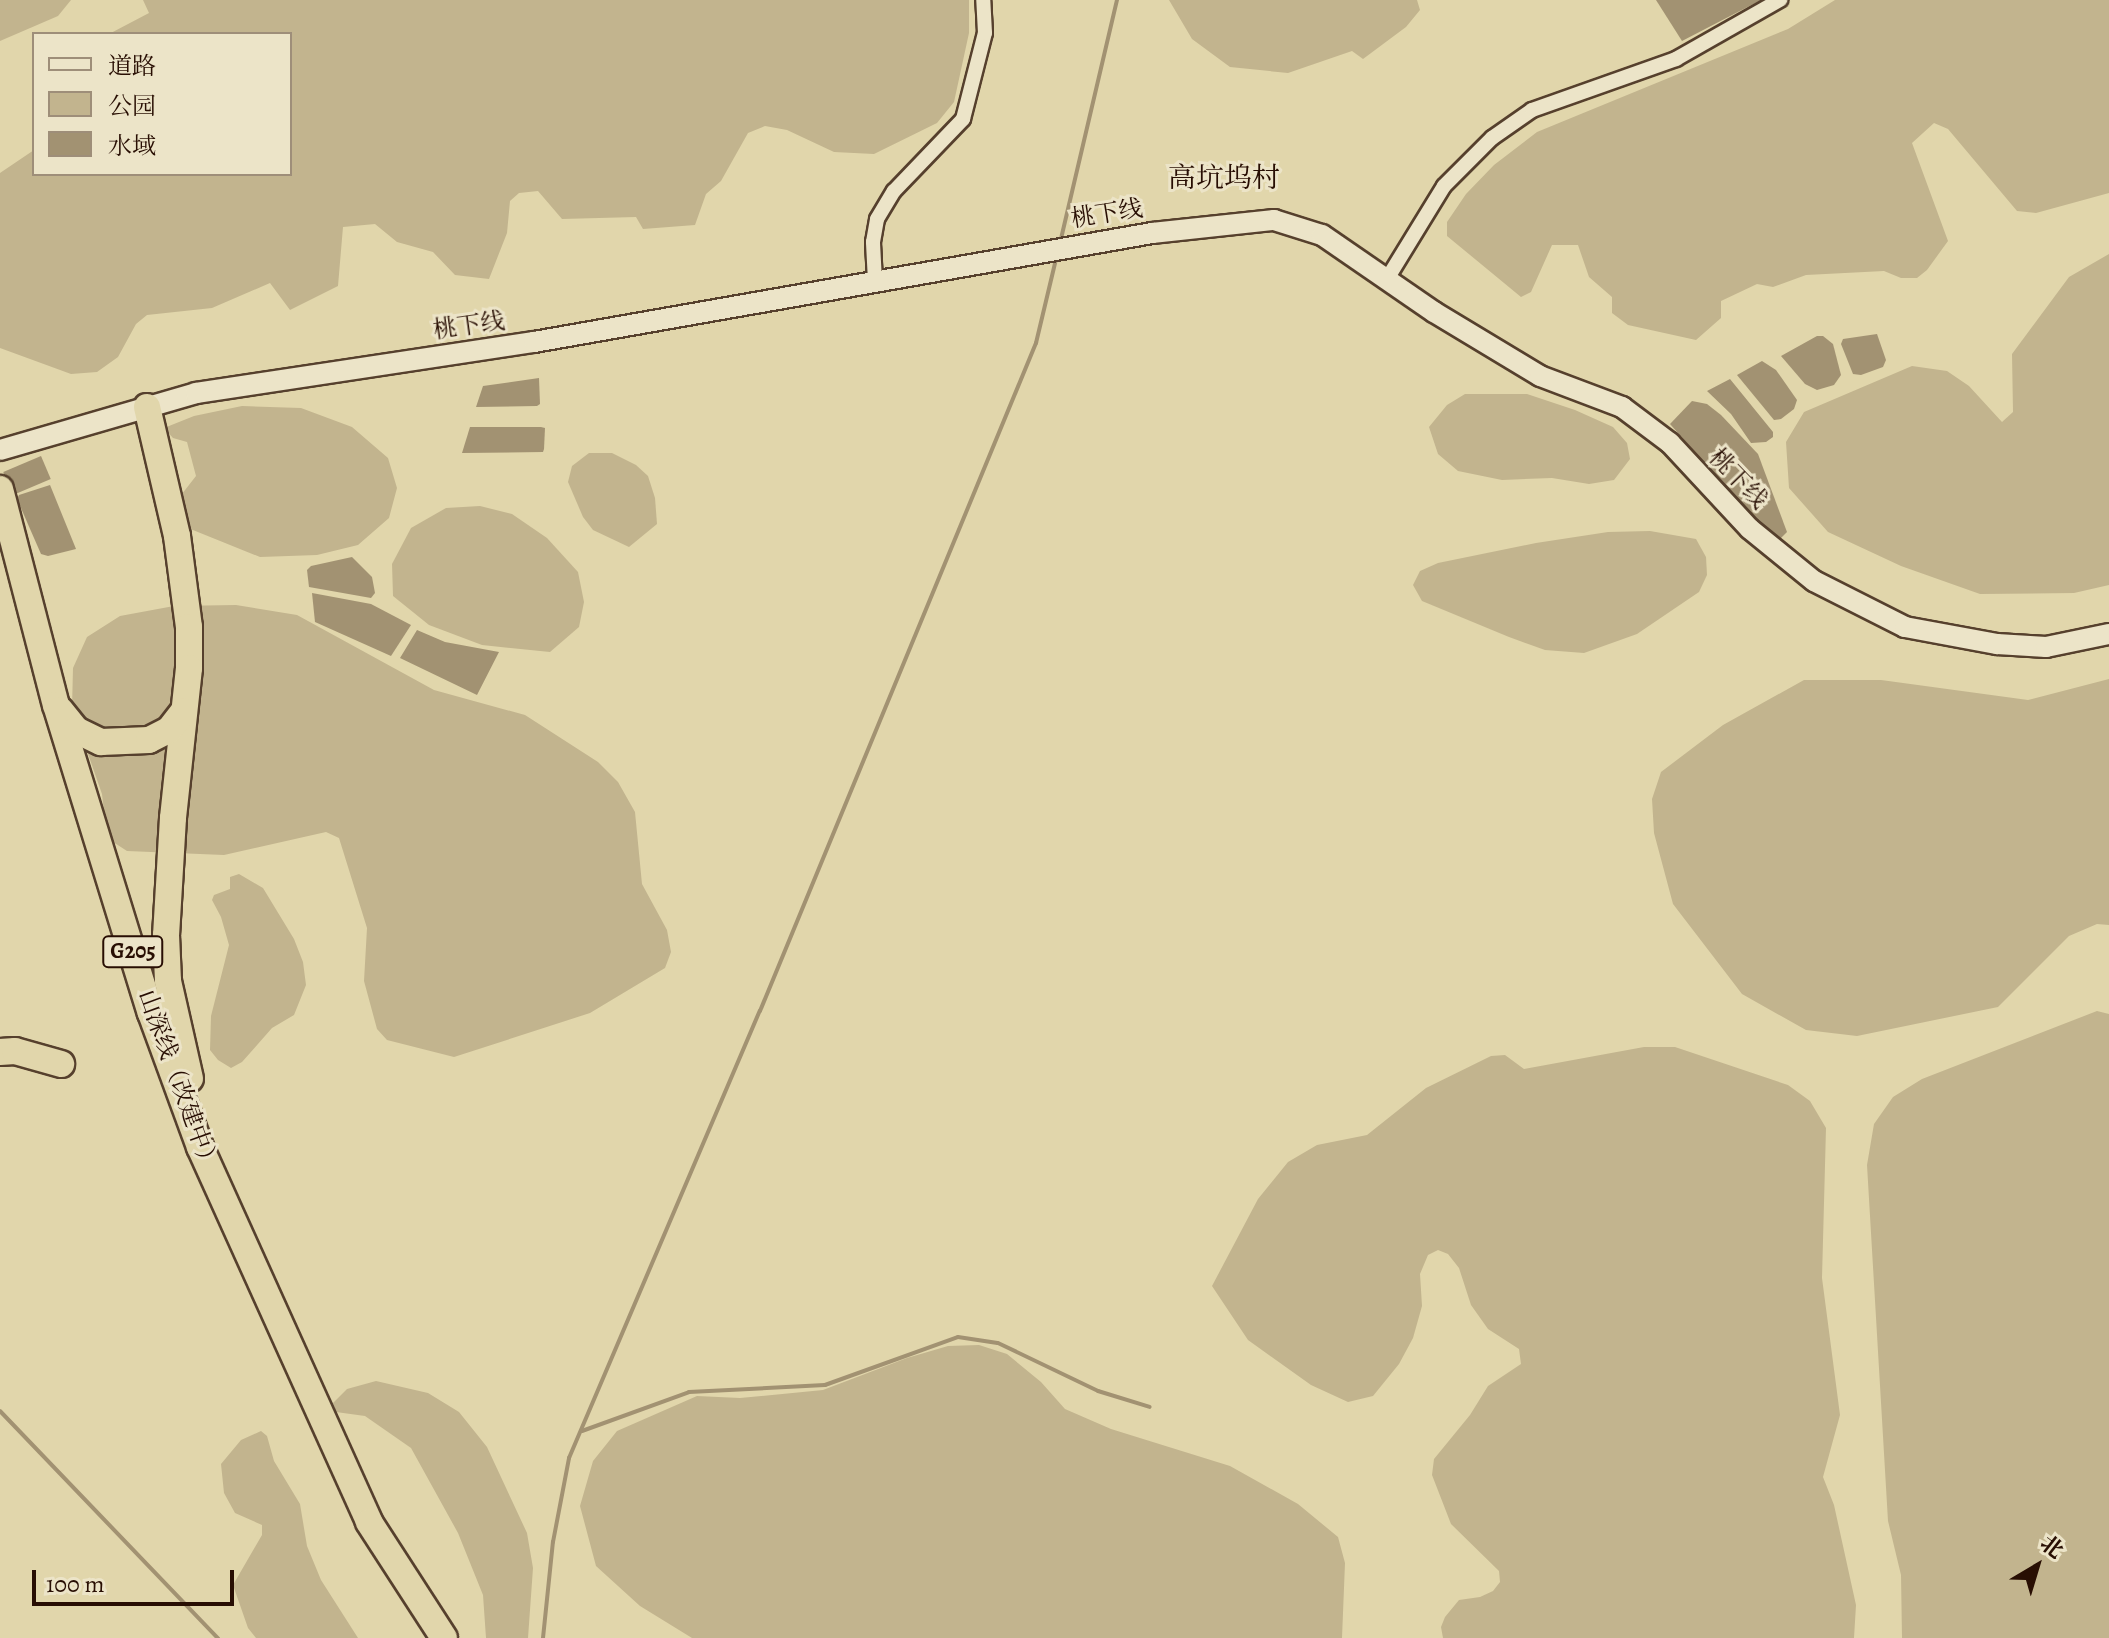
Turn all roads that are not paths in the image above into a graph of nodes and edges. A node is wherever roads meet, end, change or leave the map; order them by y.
1 (983, 0) edge
2 (1780, 0) edge
3 (1387, 279) junction
4 (875, 281) junction
5 (147, 407) junction
6 (0, 450) edge
7 (0, 489) edge
8 (2109, 634) edge
9 (56, 705) junction
10 (184, 711) junction
11 (0, 1052) edge
12 (61, 1064) dead end
13 (245, 1250) junction
14 (444, 1638) edge

1 - 4 street
2 - 3 street
3 - 4 main road, 桃下线
3 - 8 main road, 桃下线
4 - 5 main road, 桃下线
5 - 6 main road, 桃下线
5 - 10 highway
7 - 9 highway, 山深线（改建中） / G205
9 - 10 highway
9 - 13 highway, 山深线（改建中） / G205
10 - 13 highway
11 - 12 highway
13 - 14 highway, 山深线（改建中） / G205

